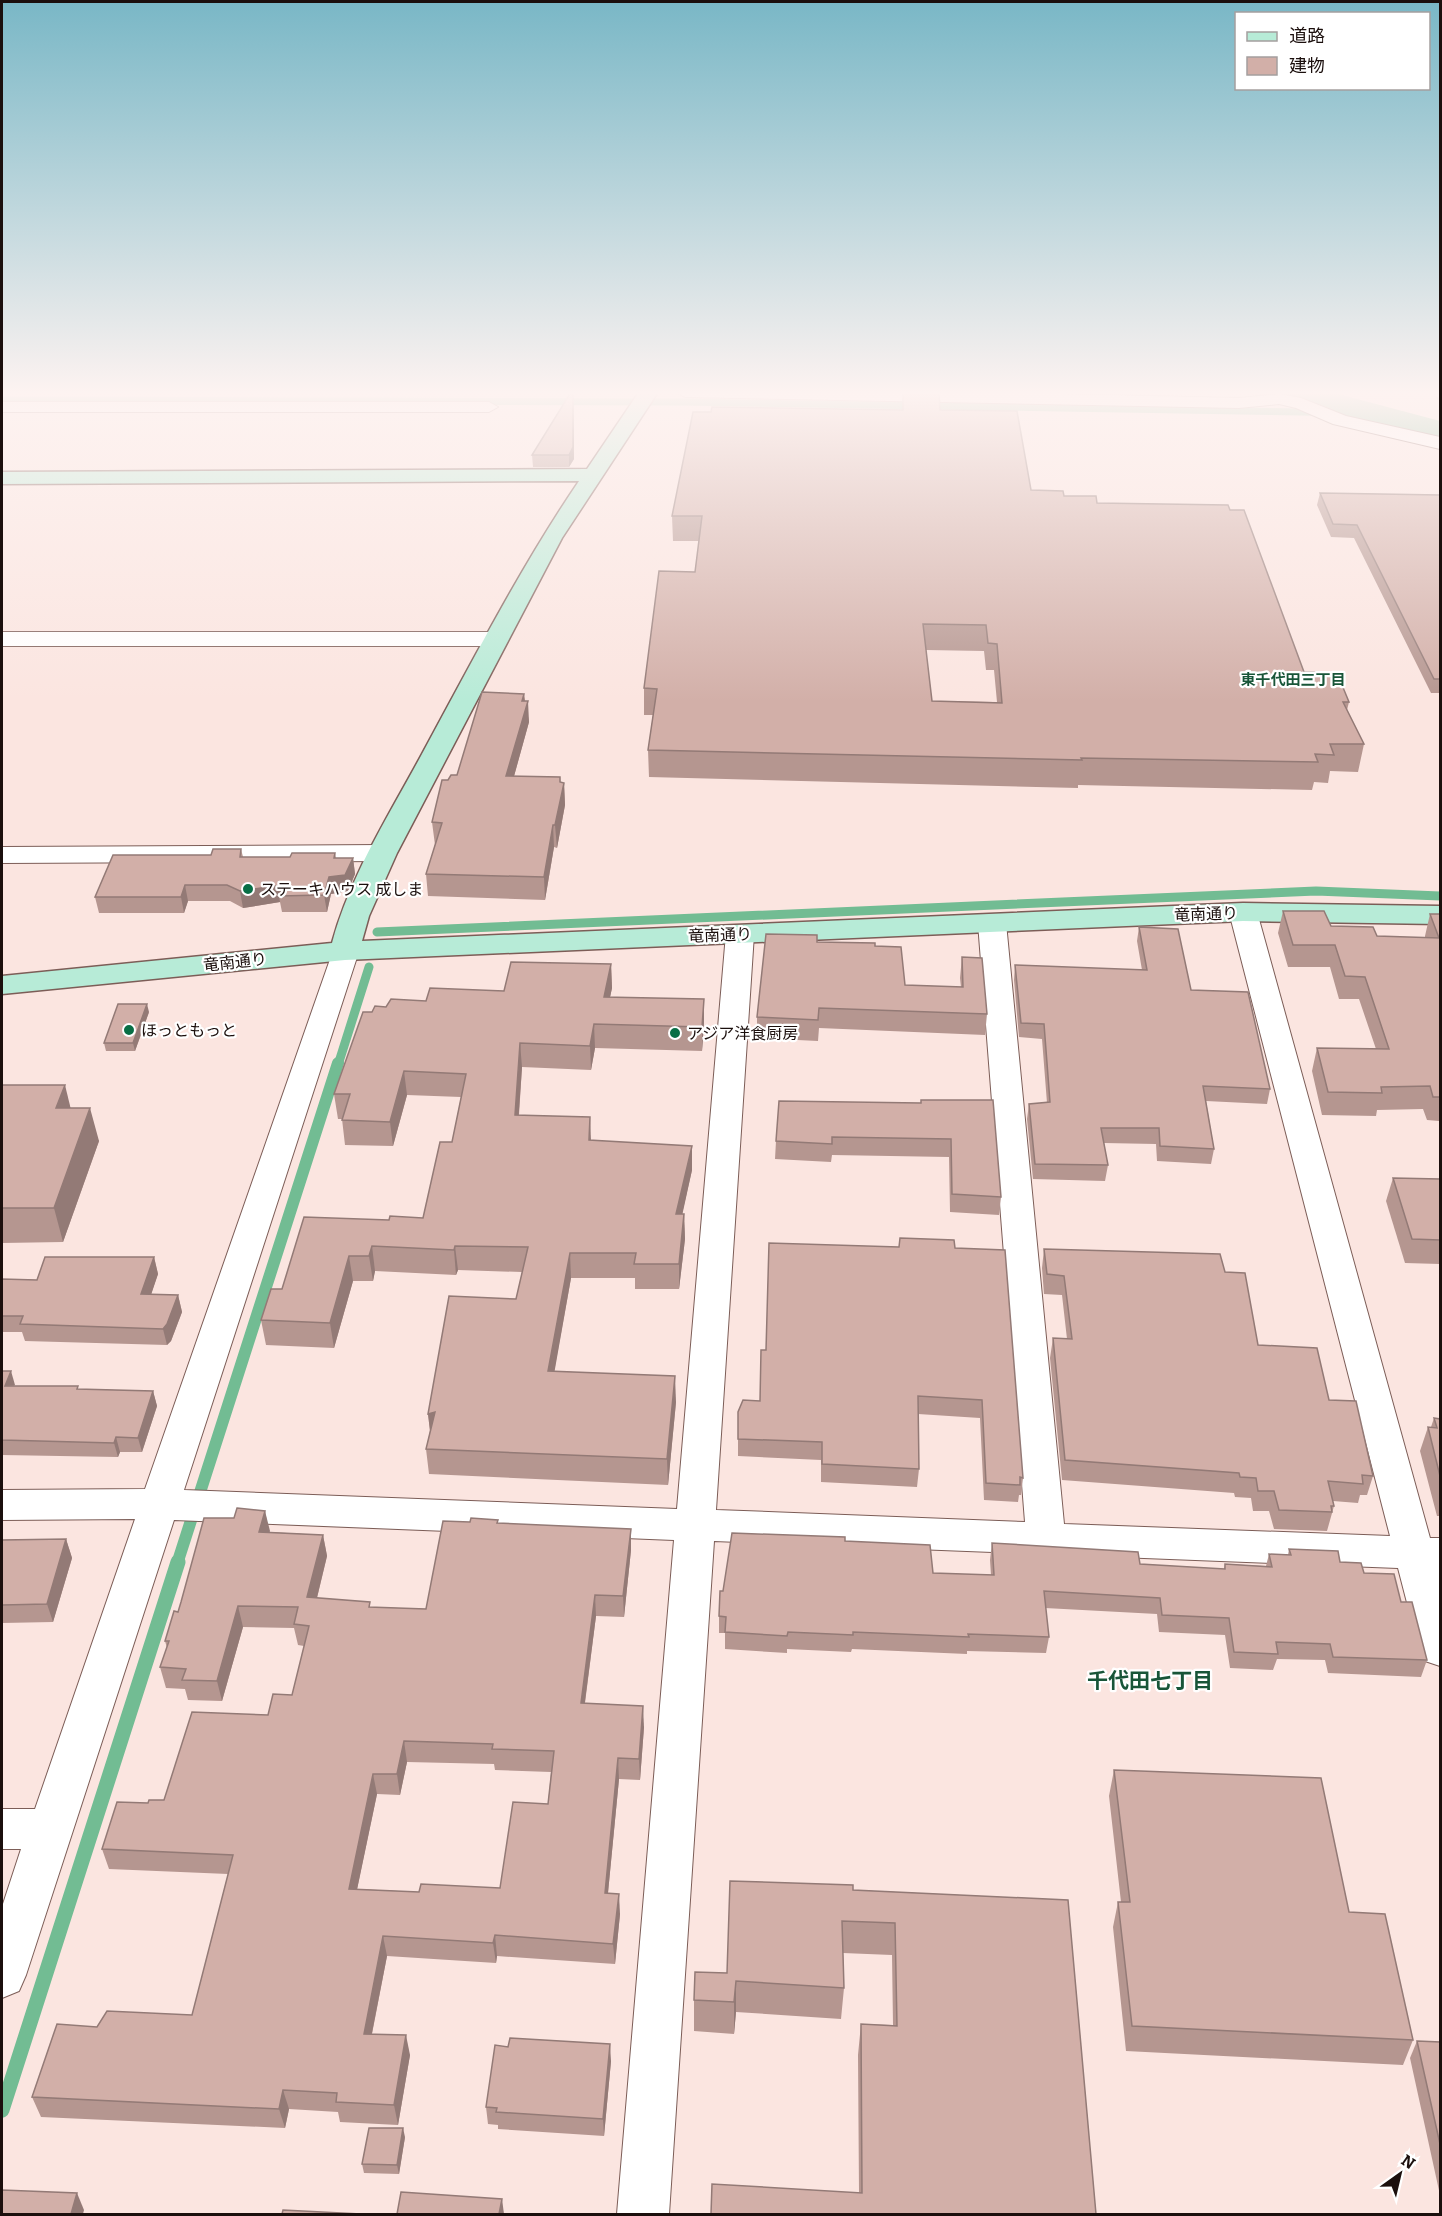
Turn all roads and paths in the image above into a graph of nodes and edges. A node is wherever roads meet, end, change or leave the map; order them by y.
1 (580, 495) edge
2 (2, 639) edge
3 (496, 639) junction
4 (383, 853) junction
5 (2, 855) edge
6 (1243, 912) junction
7 (1440, 915) edge
8 (992, 923) junction
9 (740, 934) junction
10 (345, 951) junction
11 (2, 985) edge
12 (160, 1504) junction
13 (2, 1505) edge
14 (694, 1525) junction
15 (1046, 1538) junction
16 (1427, 1553) edge
17 (1440, 1649) edge
18 (2, 1829) edge
19 (50, 1829) junction
20 (2, 1975) edge
21 (643, 2214) edge

1 - 3 street
2 - 3 street
3 - 4 street
4 - 5 street
4 - 10 street
6 - 7 street, 竜南通り
6 - 8 street, 竜南通り
6 - 16 street
8 - 9 street, 竜南通り
8 - 15 street
9 - 10 street, 竜南通り
9 - 14 street
10 - 11 street, 竜南通り
10 - 12 street
12 - 13 street
12 - 14 street
12 - 19 street
14 - 15 street
14 - 21 street
15 - 16 street
16 - 17 street
18 - 19 street
19 - 20 street

